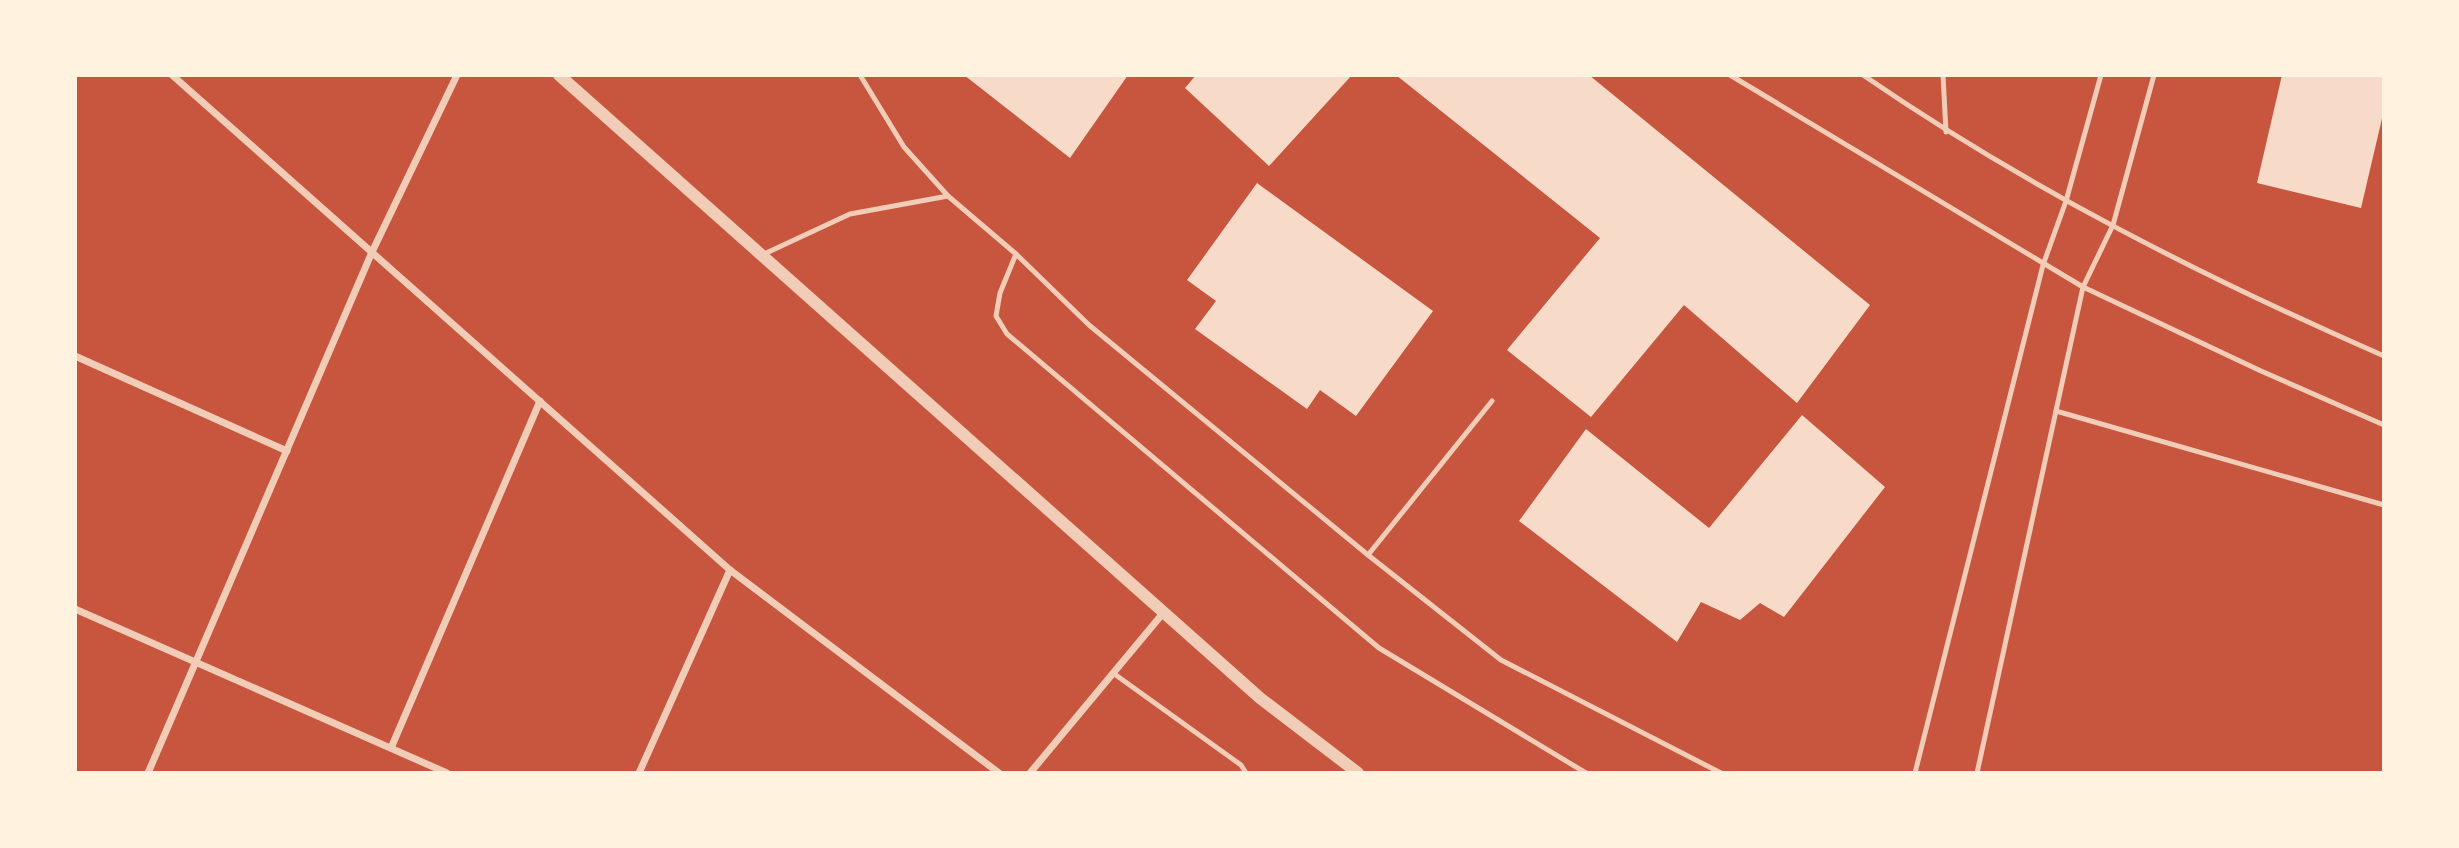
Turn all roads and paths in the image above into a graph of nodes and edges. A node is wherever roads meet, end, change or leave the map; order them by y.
1 (172, 75) edge
2 (457, 75) edge
3 (559, 75) edge
4 (860, 75) edge
5 (1730, 75) edge
6 (1863, 75) edge
7 (1943, 75) edge
8 (2101, 75) edge
9 (2154, 75) edge
10 (1946, 132) junction
11 (948, 196) junction
12 (2066, 201) junction
13 (2113, 225) junction
14 (372, 252) junction
15 (1016, 254) junction
16 (761, 255) junction
17 (2043, 265) junction
18 (2083, 287) junction
19 (75, 356) edge
20 (2384, 356) edge
21 (540, 401) junction
22 (1492, 401) dead end
23 (2056, 411) junction
24 (2384, 425) edge
25 (287, 451) junction
26 (2384, 505) edge
27 (1368, 555) junction
28 (730, 570) junction
29 (75, 610) edge
30 (1164, 611) junction
31 (196, 663) junction
32 (1113, 673) junction
33 (391, 748) junction
34 (1353, 771) edge
35 (148, 773) edge
36 (447, 773) edge
37 (639, 773) edge
38 (999, 773) edge
39 (1030, 773) edge
40 (1246, 773) edge
41 (1586, 773) edge
42 (1721, 773) edge
43 (1915, 773) edge
44 (1977, 773) edge

1 - 14 street
2 - 14 street
3 - 16 street
4 - 11 lane
5 - 17 lane
6 - 10 lane
7 - 10 lane
8 - 12 lane
9 - 13 lane
10 - 12 lane
11 - 15 lane
11 - 16 lane
12 - 13 lane
12 - 17 lane
13 - 18 lane
13 - 20 lane
14 - 21 street
14 - 25 street
15 - 27 lane
15 - 41 lane
16 - 30 street
17 - 18 lane
17 - 43 lane
18 - 23 lane
18 - 24 lane
19 - 25 street
21 - 28 street
21 - 33 street
22 - 27 lane
23 - 26 lane
23 - 44 lane
25 - 31 street
27 - 42 lane
28 - 37 street
28 - 38 street
29 - 31 street
30 - 32 street
30 - 34 street
31 - 33 street
31 - 35 street
32 - 39 street
32 - 40 lane
33 - 36 street

